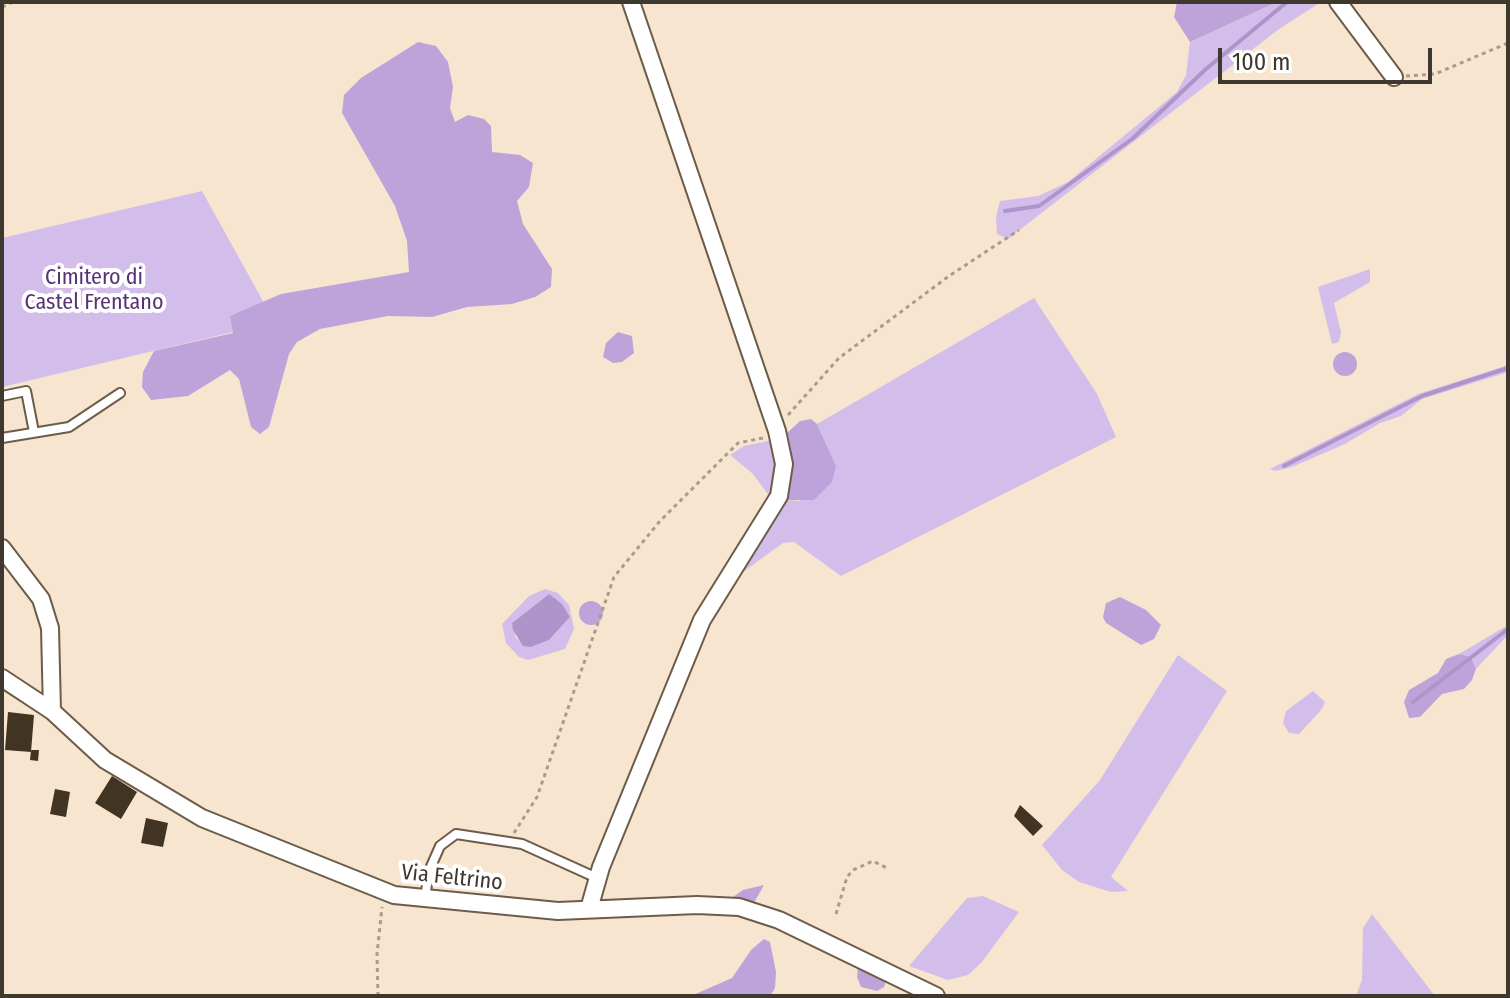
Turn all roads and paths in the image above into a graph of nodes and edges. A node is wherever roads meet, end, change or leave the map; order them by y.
1 (13, 2) edge
2 (631, 2) edge
3 (1338, 2) edge
4 (2, 7) edge
5 (1508, 43) edge
6 (1394, 77) joint
7 (1019, 230) dead end
8 (120, 393) dead end
9 (2, 396) edge
10 (777, 431) junction
11 (34, 432) junction
12 (2, 438) edge
13 (2, 548) edge
14 (2, 678) edge
15 (52, 711) junction
16 (508, 843) junction
17 (889, 869) dead end
18 (598, 879) junction
19 (384, 891) junction
20 (425, 898) junction
21 (589, 909) junction
22 (836, 914) dead end
23 (378, 996) edge
24 (936, 996) edge

1 - 4 path
2 - 10 street
3 - 6 street
5 - 6 path
7 - 10 path
8 - 11 lane
9 - 11 lane
10 - 16 path
10 - 18 street
11 - 12 lane
13 - 15 street
14 - 15 street, Via Feltrino
15 - 19 street, Via Feltrino
16 - 18 lane
16 - 20 lane
17 - 22 path
18 - 21 street
19 - 20 street, Via Feltrino
19 - 23 path
20 - 21 street, Via Feltrino
21 - 24 street, Via Feltrino

